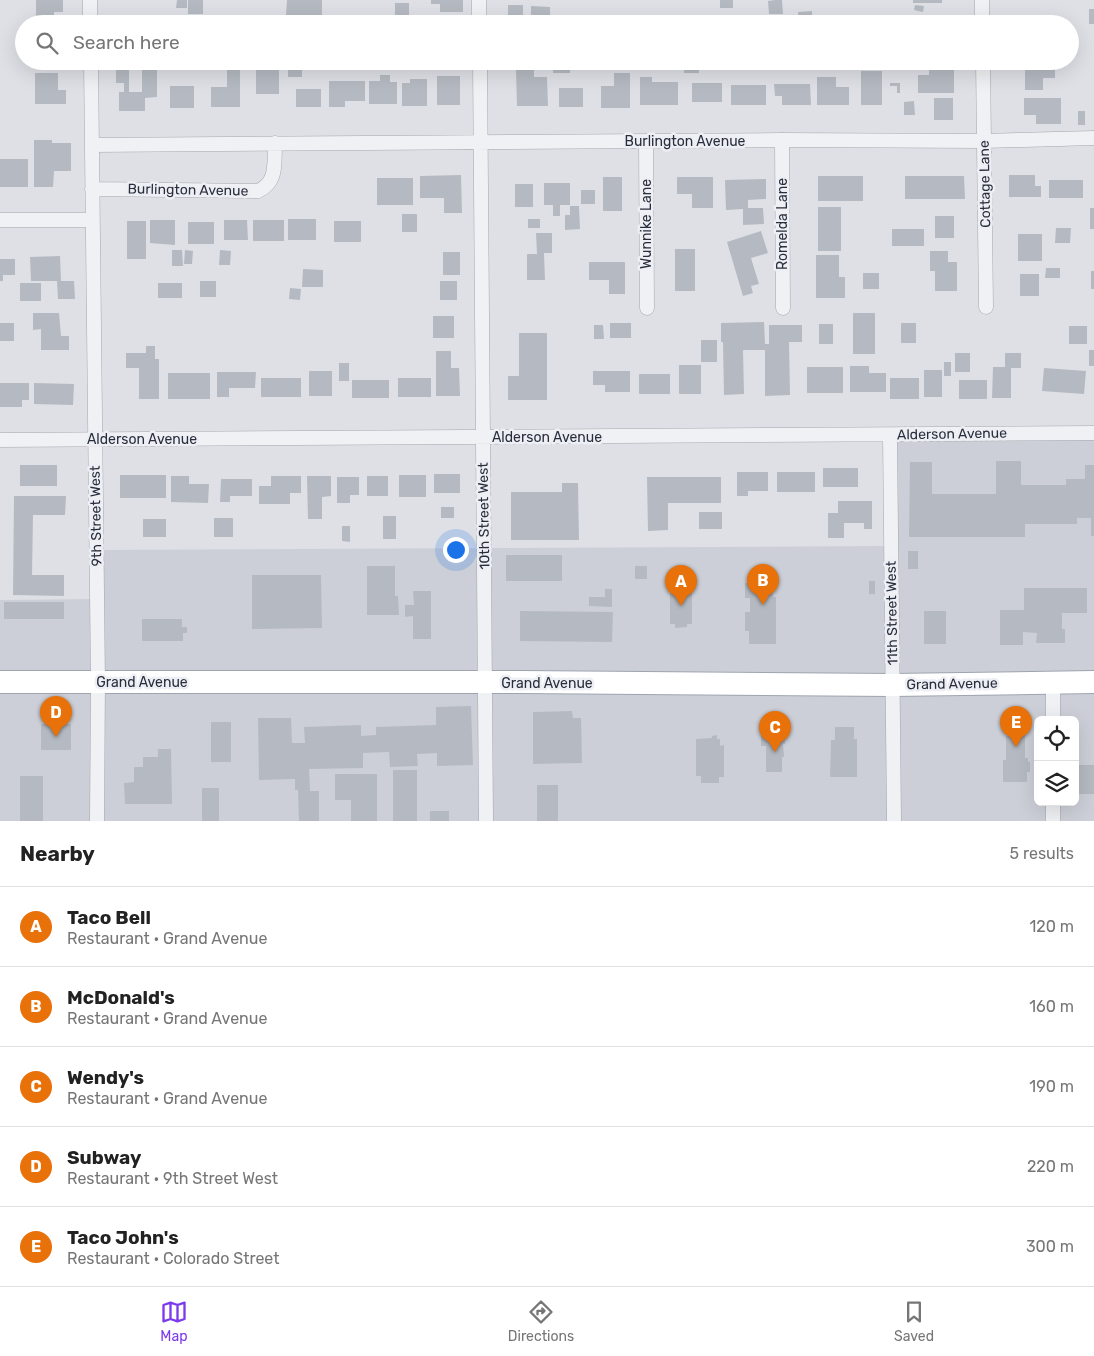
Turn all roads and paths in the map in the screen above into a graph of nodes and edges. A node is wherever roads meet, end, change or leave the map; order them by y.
1 (90, 0) edge
2 (479, 0) edge
3 (982, 0) edge
4 (90, 15) edge
5 (479, 15) edge
6 (982, 15) edge
7 (91, 70) edge
8 (480, 70) edge
9 (983, 70) edge
10 (1094, 138) edge
11 (782, 140) junction
12 (646, 141) junction
13 (984, 141) junction
14 (480, 142) junction
15 (275, 143) junction
16 (92, 145) junction
17 (92, 189) junction
18 (0, 220) edge
19 (92, 220) junction
20 (986, 307) dead end
21 (647, 308) dead end
22 (783, 308) dead end
23 (1094, 433) edge
24 (890, 435) junction
25 (483, 437) junction
26 (0, 440) edge
27 (95, 440) junction
28 (0, 682) edge
29 (98, 682) junction
30 (485, 682) junction
31 (1053, 682) junction
32 (1094, 682) edge
33 (892, 685) junction
34 (1053, 716) edge
35 (1053, 806) edge
36 (97, 821) edge
37 (486, 821) edge
38 (894, 821) edge
39 (1053, 821) edge

1 - 4 street
2 - 5 street
3 - 6 street
7 - 16 street, 9th Street West
8 - 14 street, 10th Street West
9 - 13 street, Cottage Lane
10 - 13 street, Burlington Avenue
11 - 12 street, Burlington Avenue
11 - 13 street, Burlington Avenue
11 - 22 street, Romelda Lane
12 - 14 street, Burlington Avenue
12 - 21 street, Wunnike Lane
13 - 20 street, Cottage Lane
14 - 15 street, Burlington Avenue
14 - 25 street, 10th Street West
15 - 16 street, Burlington Avenue
15 - 17 street, Burlington Avenue
16 - 17 street, 9th Street West
17 - 19 street, 9th Street West
18 - 19 street
19 - 27 street, 9th Street West
23 - 24 street, Alderson Avenue
24 - 25 street, Alderson Avenue
24 - 33 street, 11th Street West
25 - 27 street, Alderson Avenue
25 - 30 street, 10th Street West
26 - 27 street, Alderson Avenue
27 - 29 street, 9th Street West
28 - 29 main road, Grand Avenue
29 - 30 main road, Grand Avenue
29 - 36 street, 9th Street West
30 - 33 main road, Grand Avenue
30 - 37 street, 10th Street West
31 - 32 main road, Grand Avenue
31 - 33 main road, Grand Avenue
31 - 34 street
33 - 38 street, 11th Street West
35 - 39 street

